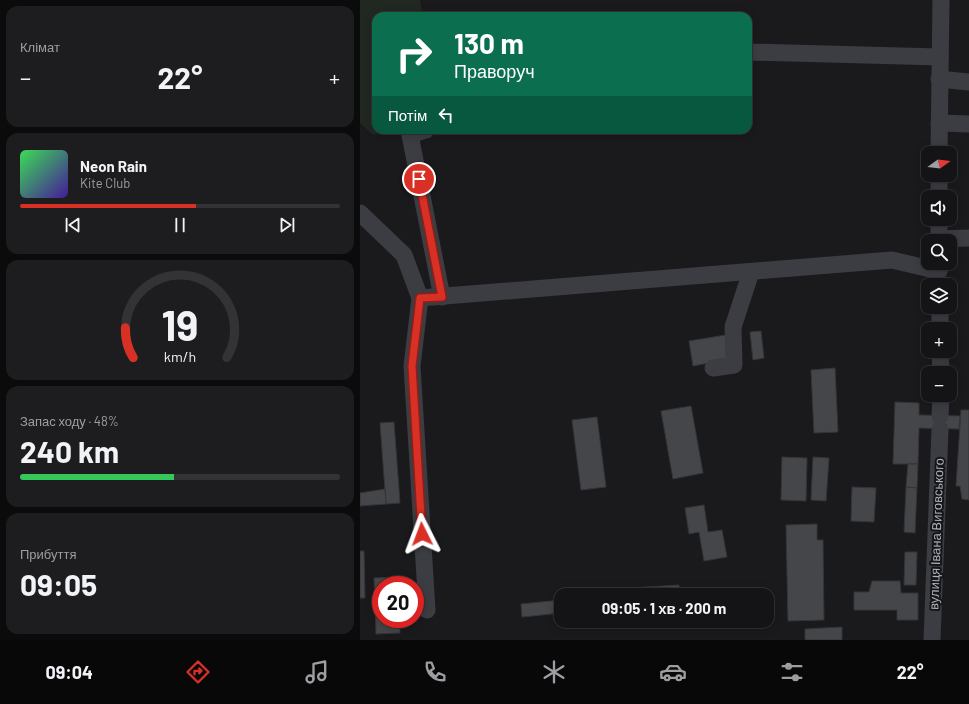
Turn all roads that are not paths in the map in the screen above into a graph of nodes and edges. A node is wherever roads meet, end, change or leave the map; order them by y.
1 (941, 0) edge
2 (752, 52) edge
3 (940, 57) junction
4 (939, 79) junction
5 (969, 82) edge
6 (939, 123) junction
7 (969, 124) edge
8 (413, 134) edge
9 (939, 146) edge
10 (362, 220) edge
11 (969, 238) edge
12 (957, 239) edge
13 (751, 272) junction
14 (939, 273) edge
15 (442, 297) junction
16 (420, 298) junction
17 (713, 368) dead end
18 (941, 402) edge
19 (427, 610) dead end
20 (932, 640) edge

1 - 3 street
2 - 3 street
3 - 4 street
4 - 5 street
4 - 6 street
6 - 7 street
6 - 9 street
8 - 15 street
10 - 16 street
11 - 12 street
13 - 14 street
13 - 15 street
13 - 17 street
15 - 16 street
16 - 19 street
18 - 20 street, вулиця Івана Виговського

